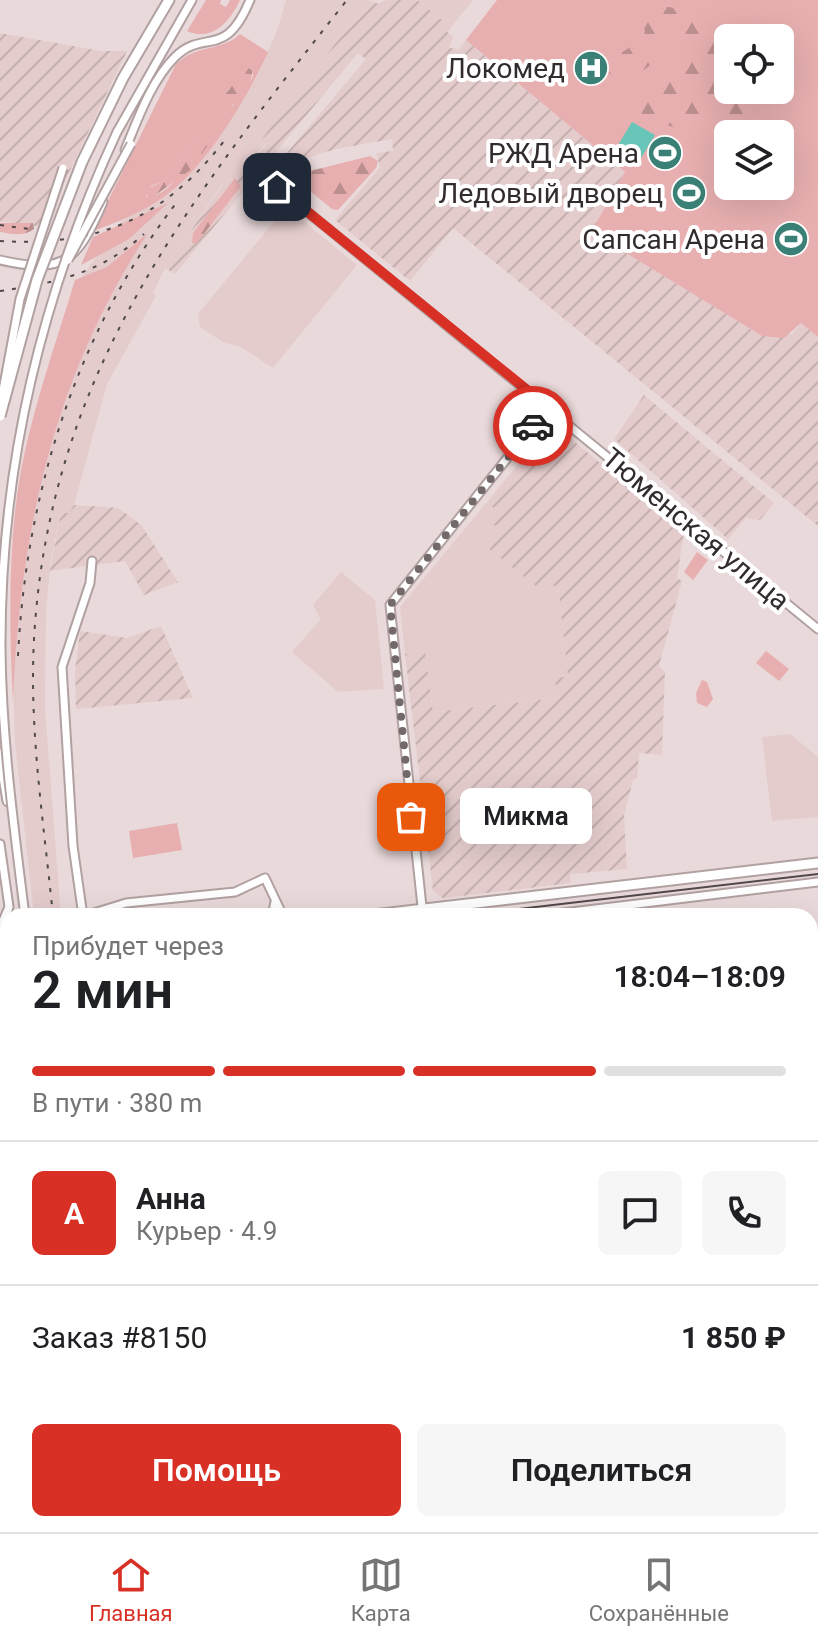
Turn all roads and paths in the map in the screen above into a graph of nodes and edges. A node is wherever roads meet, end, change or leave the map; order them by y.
1 (169, 0) edge
2 (192, 0) edge
3 (250, 0) edge
4 (131, 144) dead end
5 (63, 168) dead end
6 (277, 187) dead end
7 (0, 260) edge
8 (59, 276) junction
9 (548, 407) junction
10 (0, 415) edge
11 (92, 561) dead end
12 (818, 629) edge
13 (0, 753) edge
14 (0, 844) edge
15 (818, 863) edge
16 (818, 882) edge
17 (275, 902) junction
18 (9, 908) edge
19 (23, 908) edge
20 (23, 908) edge
21 (83, 908) edge
22 (110, 908) edge
23 (274, 908) edge
24 (278, 908) edge
25 (422, 908) edge
26 (469, 908) edge
27 (604, 908) edge

1 - 10 main road, bridge
2 - 8 street, bridge
3 - 7 street
4 - 8 street, bridge
5 - 10 street, bridge
6 - 9 street, Тюменская улица
8 - 19 street, bridge
9 - 12 street, Тюменская улица
9 - 25 street
11 - 21 street
13 - 20 main road
14 - 18 street
15 - 26 main road
16 - 27 street
17 - 22 street
17 - 23 street
17 - 24 street

